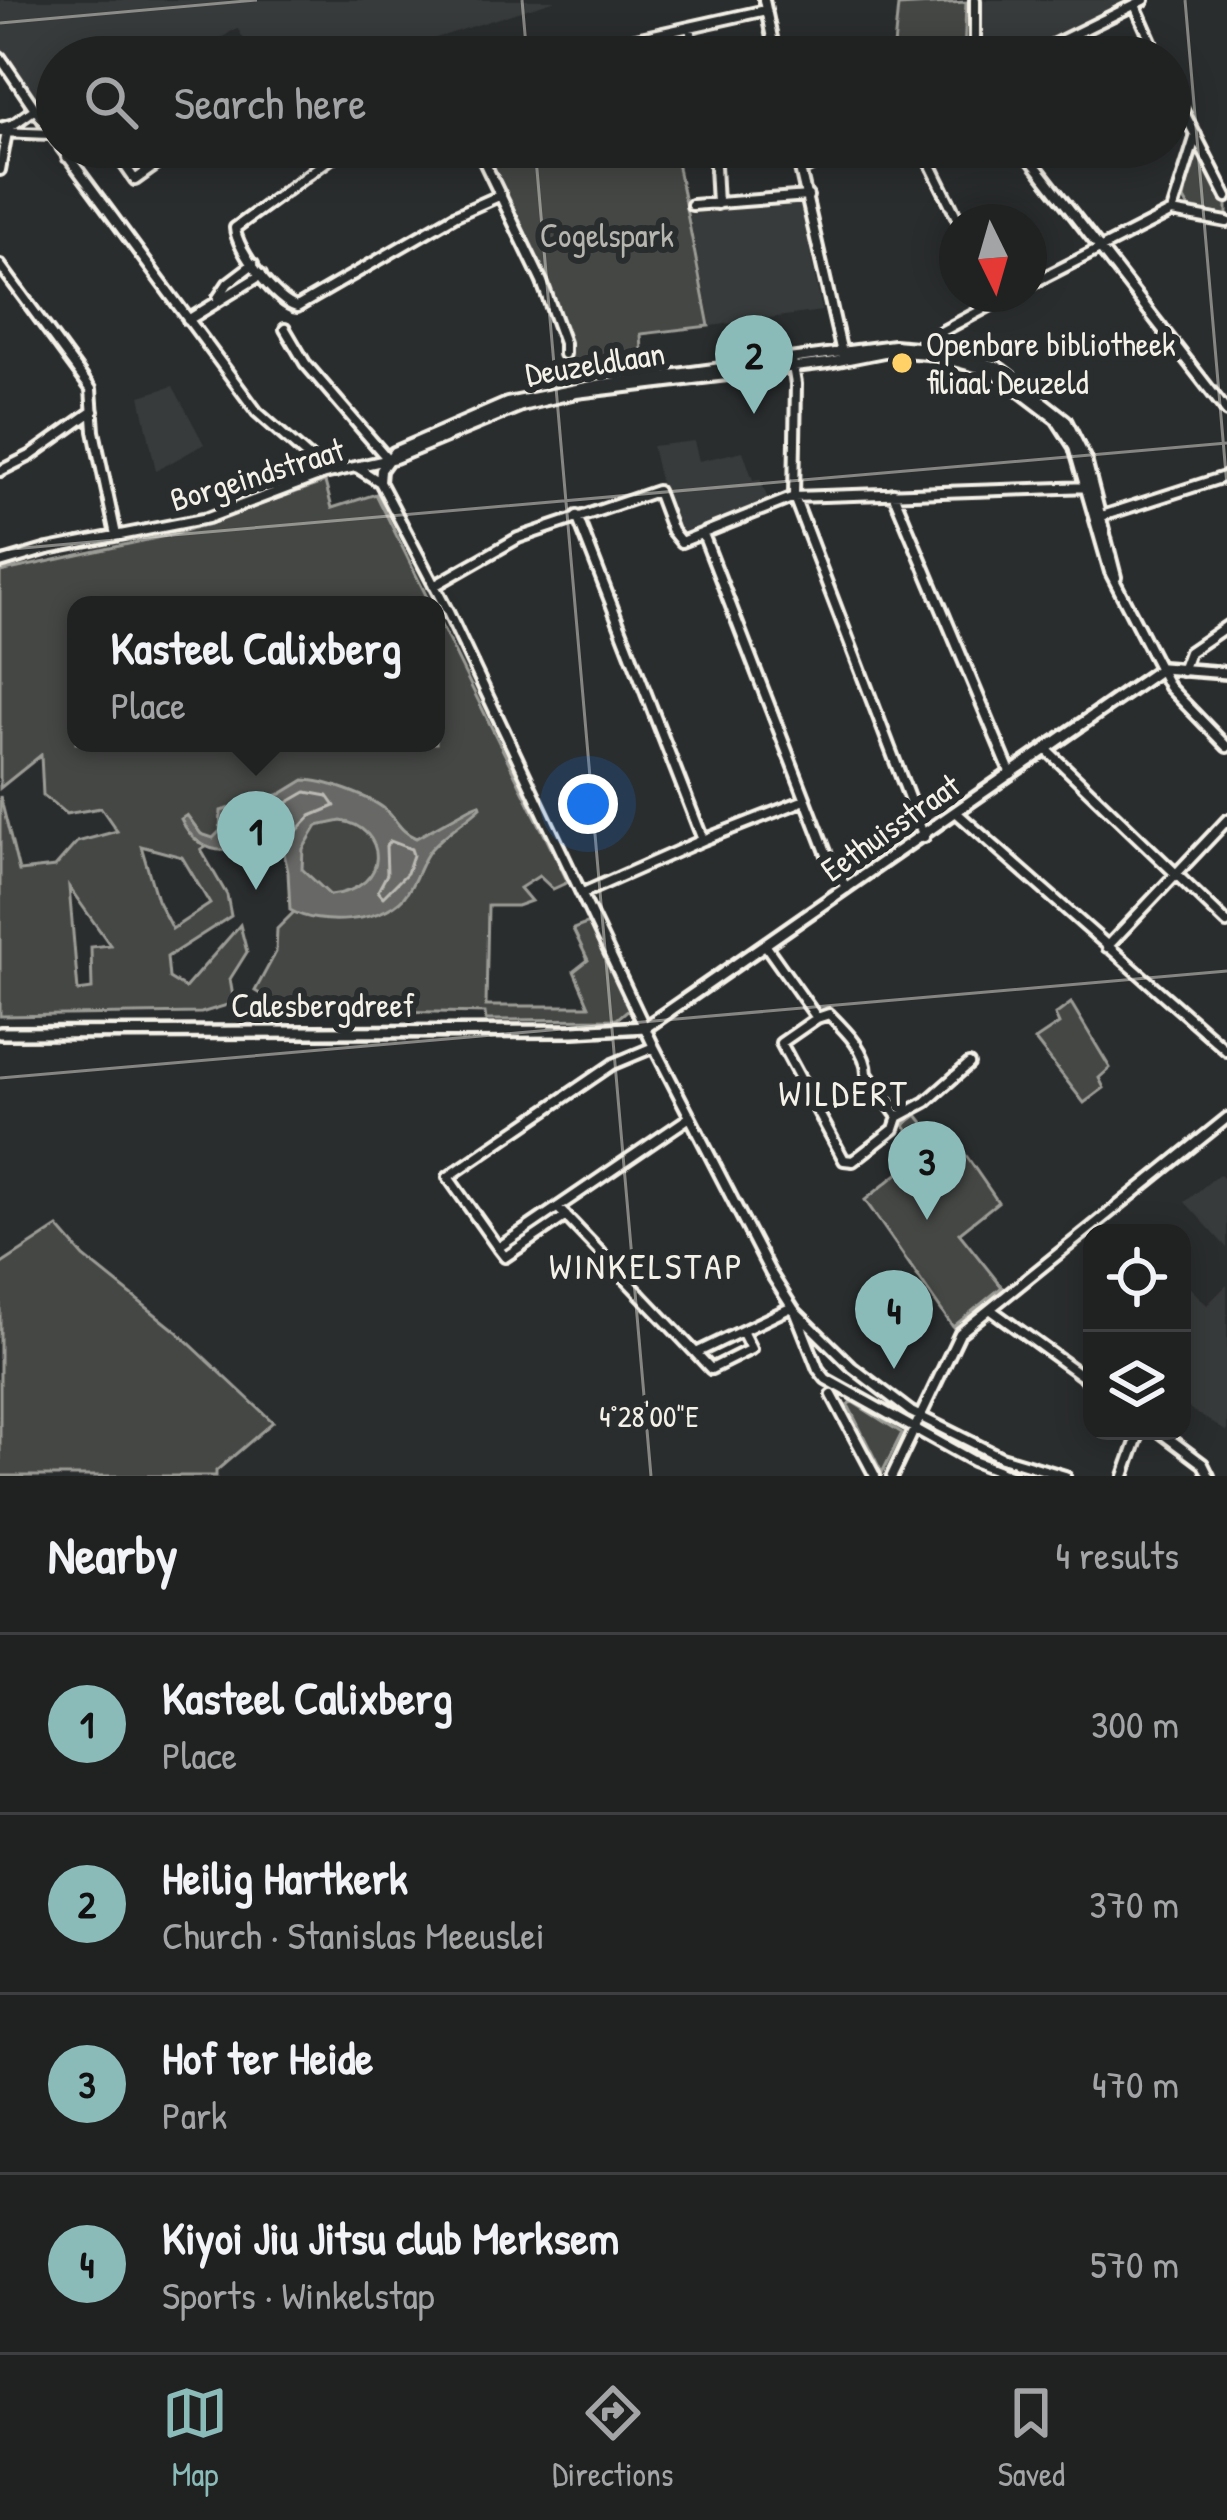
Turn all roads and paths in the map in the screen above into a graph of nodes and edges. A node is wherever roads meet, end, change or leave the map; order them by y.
1 (975, 0) edge
2 (1140, 3) edge
3 (765, 5) edge
4 (690, 28) junction
5 (653, 36) edge
6 (692, 36) edge
7 (772, 36) edge
8 (974, 36) edge
9 (1072, 36) edge
10 (1151, 36) edge
11 (0, 57) edge
12 (35, 109) joint
13 (1191, 126) edge
14 (2, 131) edge
15 (1196, 135) junction
16 (36, 137) edge
17 (1191, 151) edge
18 (75, 168) edge
19 (127, 168) edge
20 (152, 168) edge
21 (317, 168) edge
22 (488, 168) edge
23 (715, 168) edge
24 (805, 168) edge
25 (932, 168) edge
26 (1037, 168) edge
27 (1186, 168) edge
28 (0, 170) edge
29 (801, 170) joint
30 (501, 195) junction
31 (808, 196) junction
32 (1227, 197) edge
33 (718, 204) junction
34 (950, 204) edge
35 (692, 205) dead end
36 (1172, 212) junction
37 (1227, 222) edge
38 (1100, 250) junction
39 (253, 264) junction
40 (0, 265) edge
41 (261, 275) junction
42 (1047, 276) edge
43 (218, 299) junction
44 (973, 312) edge
45 (188, 320) junction
46 (285, 329) dead end
47 (927, 351) junction
48 (564, 354) dead end
49 (843, 356) junction
50 (792, 362) junction
51 (94, 410) junction
52 (1227, 412) edge
53 (69, 431) junction
54 (94, 431) junction
55 (308, 457) junction
56 (387, 458) junction
57 (357, 467) junction
58 (0, 471) edge
59 (335, 472) junction
60 (1227, 476) edge
61 (308, 480) junction
62 (380, 482) junction
63 (1090, 487) junction
64 (893, 493) junction
65 (794, 497) junction
66 (578, 516) junction
67 (1098, 517) junction
68 (704, 534) junction
69 (116, 536) junction
70 (0, 563) edge
71 (434, 586) junction
72 (439, 596) edge
73 (445, 609) edge
74 (1227, 626) edge
75 (1162, 668) junction
76 (1182, 671) junction
77 (1227, 673) edge
78 (1227, 747) edge
79 (1047, 750) junction
80 (1012, 775) junction
81 (805, 800) junction
82 (957, 813) junction
83 (1227, 820) edge
84 (924, 837) junction
85 (703, 840) junction
86 (1176, 874) junction
87 (848, 889) junction
88 (583, 893) junction
89 (1227, 923) edge
90 (766, 946) junction
91 (1107, 947) junction
92 (818, 1018) junction
93 (646, 1027) junction
94 (0, 1034) edge
95 (654, 1047) junction
96 (1227, 1051) edge
97 (969, 1064) dead end
98 (898, 1117) junction
99 (690, 1118) junction
100 (1227, 1118) edge
101 (562, 1212) junction
102 (793, 1308) junction
103 (990, 1310) junction
104 (742, 1331) junction
105 (696, 1353) junction
106 (1083, 1377) edge
107 (832, 1395) dead end
108 (918, 1416) junction
109 (913, 1429) junction
110 (1137, 1440) edge
111 (1171, 1440) edge
112 (875, 1476) edge
113 (892, 1476) edge
114 (1012, 1476) edge
115 (1065, 1476) edge
116 (1124, 1476) edge
117 (1209, 1476) edge

1 - 8 street
2 - 9 street
2 - 10 street
3 - 4 street
3 - 7 street
4 - 5 street
4 - 6 street
11 - 12 street
12 - 14 street
13 - 15 street
14 - 16 street
14 - 28 street
15 - 17 street
15 - 32 street
18 - 45 street
19 - 20 street
21 - 39 street
22 - 30 street
23 - 33 street
24 - 29 street
25 - 34 street
26 - 38 street
27 - 36 street
29 - 31 street
30 - 41 street
30 - 48 street
31 - 33 street
31 - 49 street
33 - 35 street
36 - 37 street
36 - 38 street
38 - 42 street
38 - 52 street
39 - 41 street
39 - 43 street
40 - 51 street
41 - 43 street
43 - 45 street
44 - 47 street
45 - 55 street
46 - 56 street
47 - 49 street, Deuzeldlaan
47 - 63 street, Deuzeldlaan
49 - 50 street, Deuzeldlaan
50 - 56 street, Deuzeldlaan
50 - 65 street
51 - 53 street
51 - 54 street
53 - 54 street
53 - 58 street
54 - 69 street
55 - 59 street
55 - 61 street
56 - 57 street, Borgeindstraat
56 - 62 street
57 - 59 street, Borgeindstraat
57 - 62 street
59 - 61 street, Borgeindstraat
60 - 67 street
61 - 69 street, Borgeindstraat
62 - 71 street
63 - 64 street
63 - 67 street, Deuzeldlaan
64 - 65 street
64 - 80 street
65 - 68 street
65 - 84 street
66 - 68 street
66 - 71 street
66 - 85 street
67 - 75 street, Deuzeldlaan
68 - 81 street
69 - 70 street, Borgeindstraat
71 - 72 street
73 - 88 street
74 - 76 street
75 - 76 main road
75 - 78 street, Deuzeldlaan
75 - 79 main road, Eethuisstraat
76 - 77 main road
79 - 80 main road, Eethuisstraat
79 - 86 street
80 - 82 main road, Eethuisstraat
81 - 85 street
81 - 87 street
82 - 84 main road, Eethuisstraat
82 - 91 street
83 - 86 street
84 - 87 main road, Eethuisstraat
85 - 88 street
86 - 89 street
86 - 91 street
87 - 90 main road, Eethuisstraat
88 - 93 street
90 - 92 street
90 - 93 main road, Eethuisstraat
91 - 96 street
92 - 98 street
92 - 98 street
93 - 94 main road, Calesbergdreef
93 - 95 street
95 - 99 street
95 - 101 street
97 - 98 street
99 - 101 street
99 - 102 street
100 - 103 street
101 - 105 street
102 - 104 street
102 - 108 street
102 - 109 street
103 - 106 street
103 - 108 street
104 - 105 street
104 - 105 street
107 - 112 street
108 - 109 street
108 - 115 street
109 - 113 street
109 - 114 street
110 - 116 street
111 - 117 street

